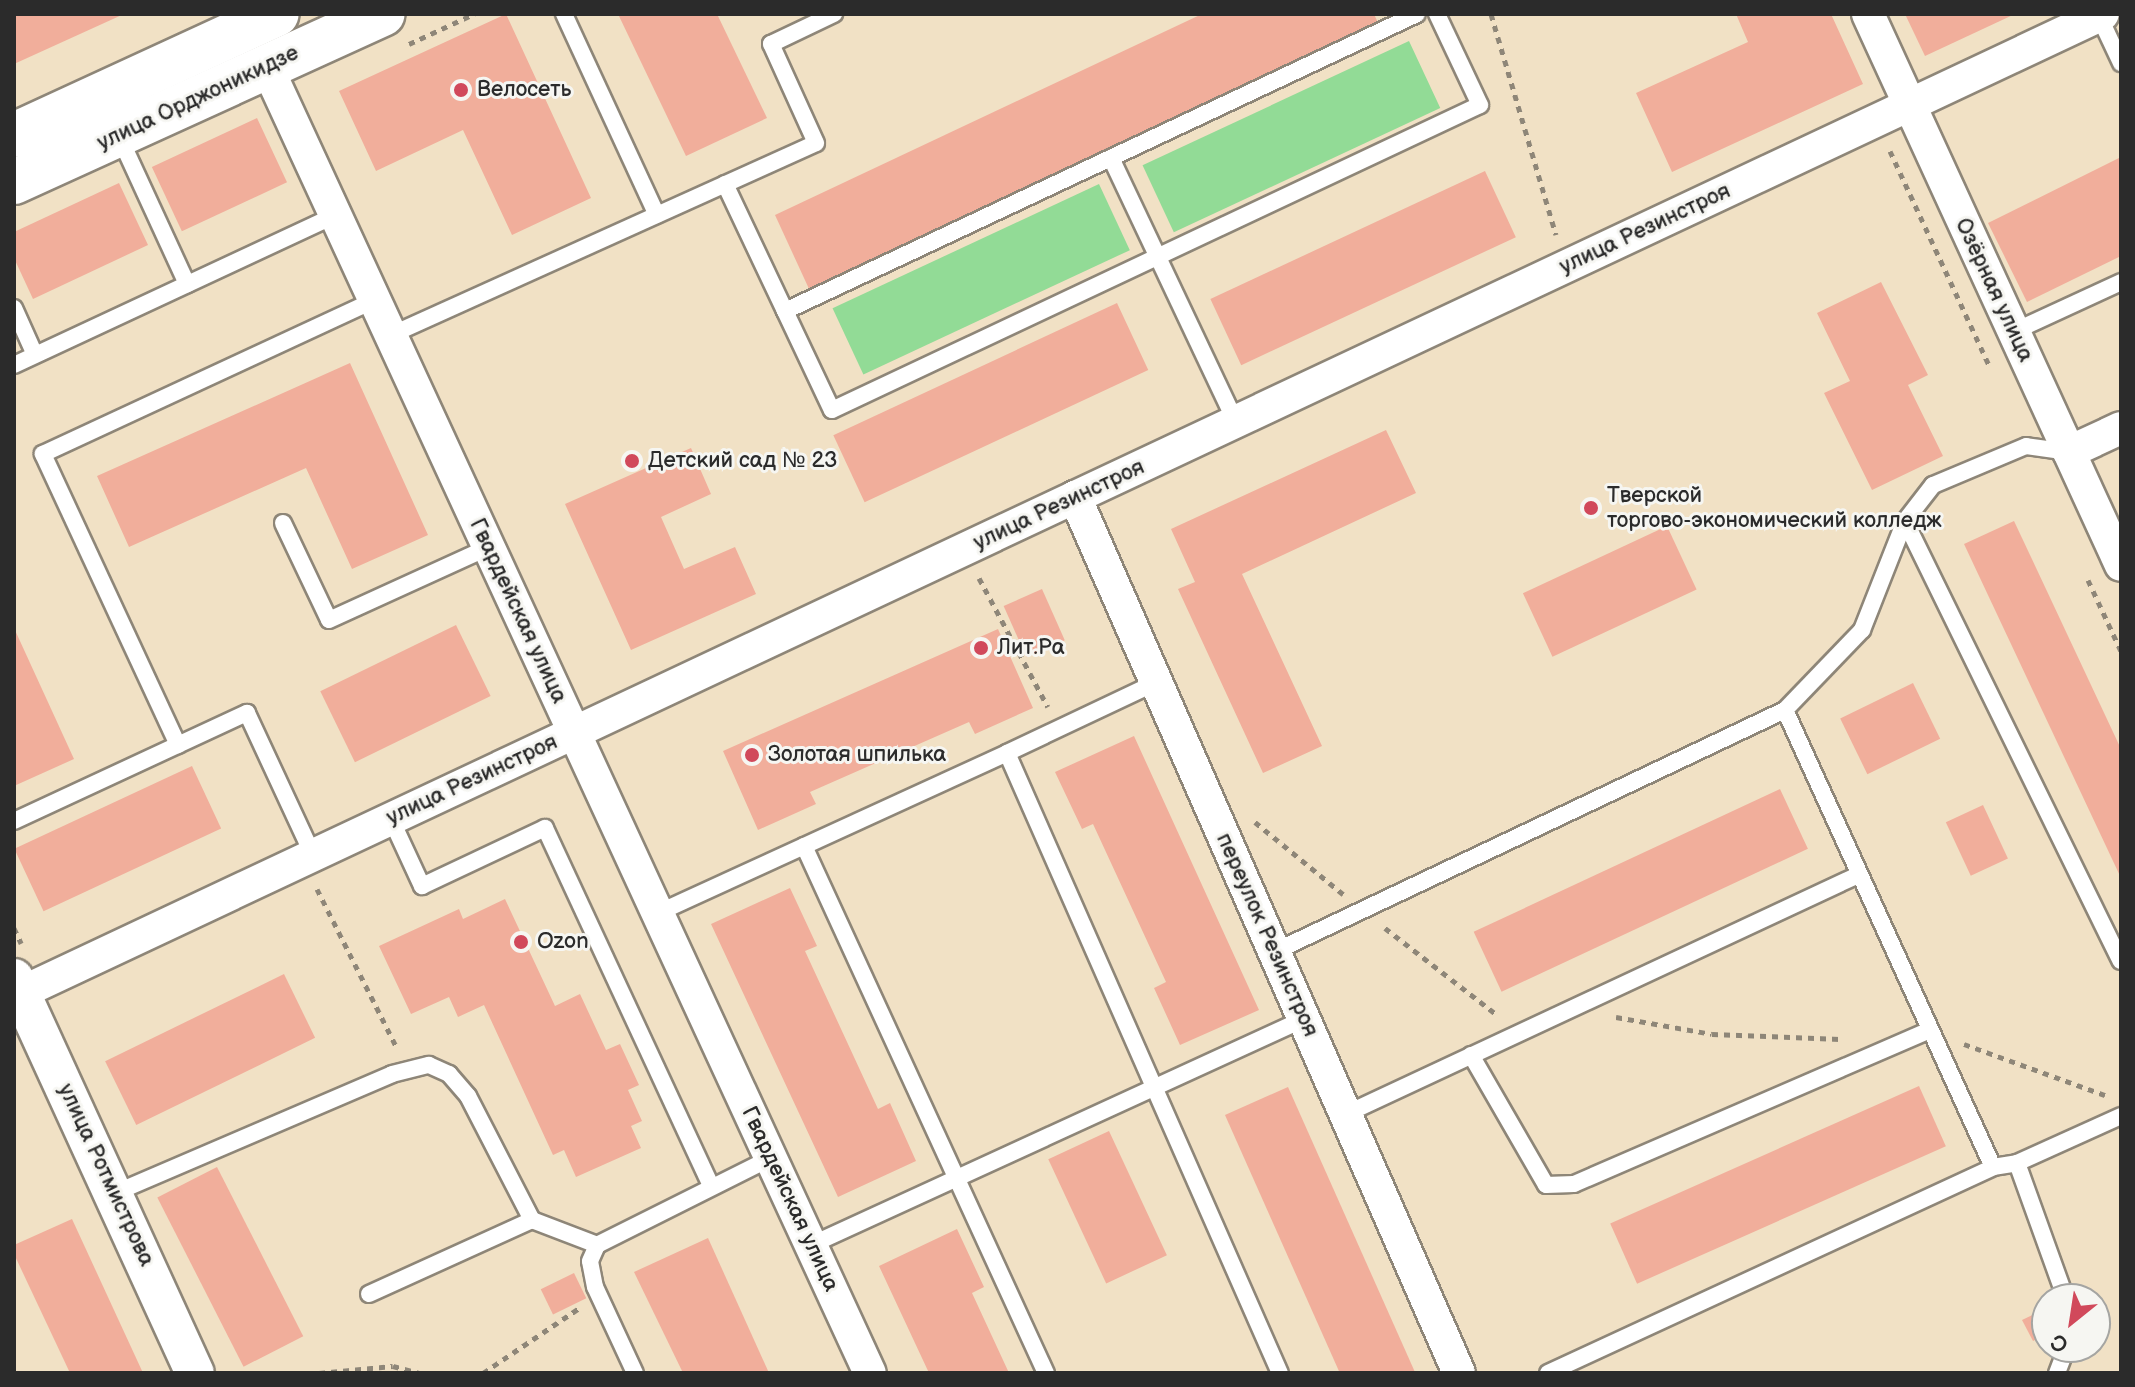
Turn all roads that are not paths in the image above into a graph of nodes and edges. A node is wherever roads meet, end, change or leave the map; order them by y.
1 (382, 14) edge
2 (564, 14) edge
3 (834, 14) edge
4 (1417, 14) edge
5 (1437, 14) edge
6 (1868, 14) edge
7 (2101, 15) edge
8 (257, 18) edge
9 (2121, 63) edge
10 (267, 67) junction
11 (1909, 105) junction
12 (119, 134) junction
13 (14, 135) edge
14 (1111, 158) junction
15 (14, 182) edge
16 (725, 184) junction
17 (336, 215) junction
18 (657, 215) junction
19 (1158, 257) junction
20 (2121, 282) edge
21 (187, 284) junction
22 (375, 300) junction
23 (14, 308) edge
24 (785, 311) junction
25 (2013, 332) junction
26 (391, 335) junction
27 (35, 355) junction
28 (14, 365) edge
29 (1236, 422) junction
30 (2121, 428) edge
31 (2069, 452) junction
32 (1075, 497) junction
33 (1905, 521) junction
34 (283, 523) dead end
35 (489, 547) junction
36 (2121, 565) edge
37 (1157, 682) junction
38 (1785, 710) junction
39 (574, 733) junction
40 (178, 745) junction
41 (1007, 753) junction
42 (391, 819) junction
43 (14, 821) edge
44 (804, 846) junction
45 (313, 869) junction
46 (1856, 876) junction
47 (658, 913) junction
48 (1274, 952) junction
49 (2121, 961) edge
50 (16, 989) edge
51 (1304, 1019) junction
52 (1927, 1031) junction
53 (1471, 1055) junction
54 (1156, 1087) junction
55 (1346, 1114) junction
56 (2121, 1116) edge
57 (771, 1158) junction
58 (2017, 1163) junction
59 (1993, 1167) junction
60 (957, 1178) junction
61 (711, 1186) junction
62 (115, 1193) junction
63 (532, 1220) junction
64 (597, 1245) junction
65 (811, 1245) junction
66 (2060, 1283) edge
67 (369, 1294) dead end
68 (195, 1373) edge
69 (635, 1373) edge
70 (870, 1373) edge
71 (1046, 1373) edge
72 (1280, 1373) edge
73 (1459, 1373) edge
74 (1548, 1373) edge

1 - 10 main road, улица Орджоникидзе
2 - 18 lane
3 - 16 lane
4 - 14 lane
5 - 19 lane
6 - 11 street, Озёрная улица
7 - 9 lane
7 - 11 street, улица Резинстроя
8 - 13 main road, улица Орджоникидзе
10 - 12 main road, улица Орджоникидзе
10 - 17 street, Гвардейская улица
11 - 25 street, Озёрная улица
11 - 29 street, улица Резинстроя
12 - 15 main road, улица Орджоникидзе
12 - 21 lane
14 - 19 lane
14 - 24 lane
16 - 18 lane
16 - 24 lane
17 - 21 lane
17 - 22 street, Гвардейская улица
18 - 26 lane
19 - 24 lane
19 - 29 lane
20 - 25 lane
21 - 27 lane
22 - 26 street, Гвардейская улица
22 - 40 lane
23 - 27 lane
25 - 31 street, Озёрная улица
26 - 35 street, Гвардейская улица
27 - 28 lane
29 - 32 street, улица Резинстроя
30 - 31 street
31 - 33 lane
31 - 36 street, Озёрная улица
32 - 37 street, переулок Резинстроя
32 - 39 street, улица Резинстроя
33 - 38 lane
33 - 49 lane
34 - 35 lane
35 - 39 street, Гвардейская улица
37 - 41 lane
37 - 48 street, переулок Резинстроя
38 - 46 lane
38 - 48 lane
39 - 42 street, улица Резинстроя
39 - 47 street, Гвардейская улица
40 - 43 lane
40 - 45 lane
41 - 44 lane
41 - 54 lane
42 - 45 street, улица Резинстроя
42 - 61 lane
44 - 47 lane
44 - 60 lane
45 - 50 street, улица Резинстроя
46 - 52 lane
46 - 53 lane
47 - 57 street, Гвардейская улица
48 - 51 street, переулок Резинстроя
50 - 62 street, улица Ротмистрова
51 - 54 lane
51 - 55 street, переулок Резинстроя
52 - 53 lane
52 - 59 lane
53 - 55 lane
54 - 60 lane
54 - 72 lane
55 - 73 street, переулок Резинстроя
56 - 58 lane
57 - 61 lane
57 - 65 street, Гвардейская улица
58 - 59 lane
58 - 66 lane
59 - 74 lane
60 - 65 lane
60 - 71 lane
61 - 64 lane
62 - 63 lane
62 - 68 street, улица Ротмистрова
63 - 64 lane
63 - 67 lane
64 - 69 lane
65 - 70 street, Гвардейская улица

